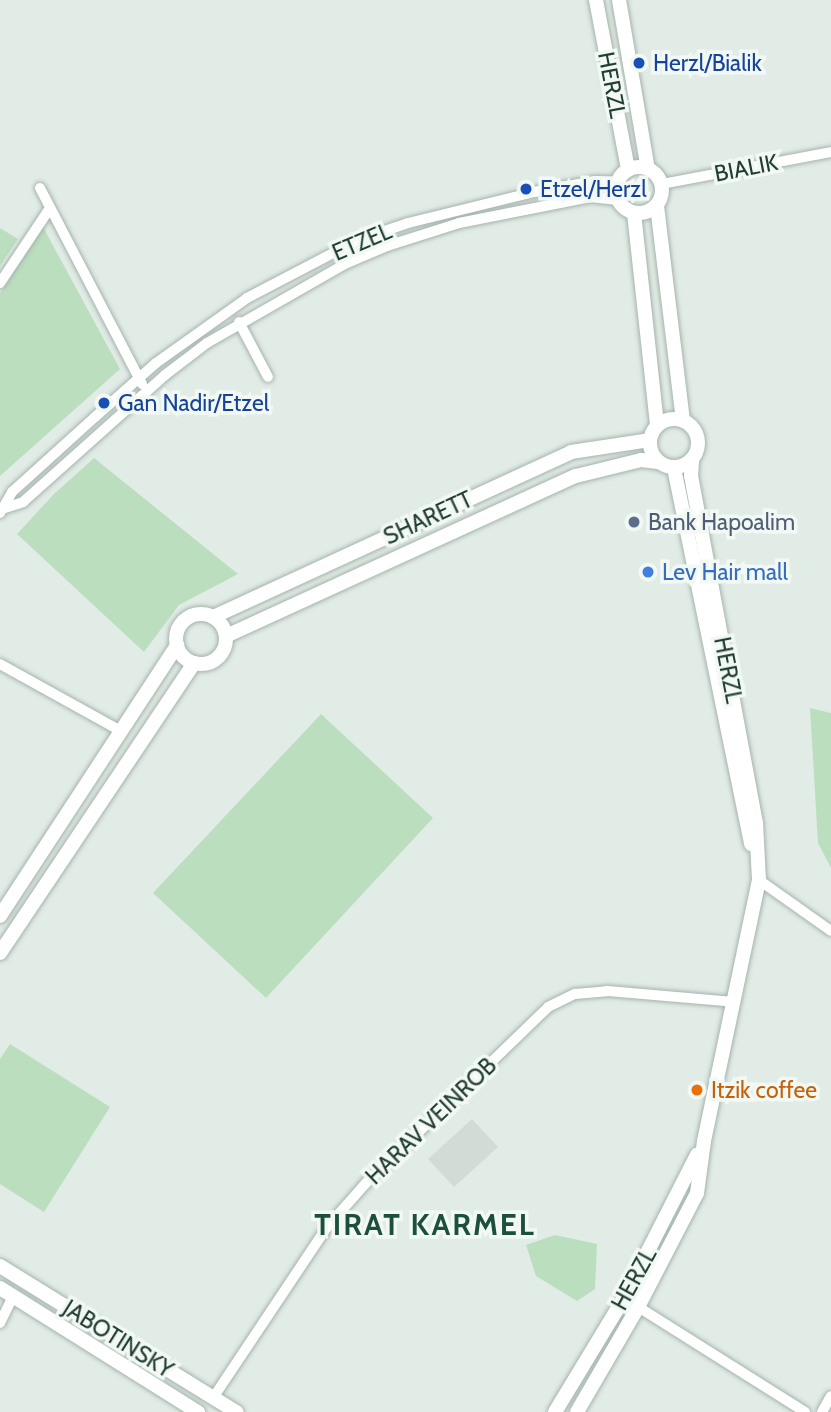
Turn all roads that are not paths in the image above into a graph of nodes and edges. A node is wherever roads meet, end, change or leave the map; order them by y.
1 (596, 0) edge
2 (620, 0) edge
3 (831, 152) edge
4 (648, 169) junction
5 (628, 170) junction
6 (617, 182) junction
7 (662, 184) junction
8 (40, 188) dead end
9 (618, 200) junction
10 (657, 206) junction
11 (50, 208) junction
12 (634, 213) junction
13 (0, 283) edge
14 (239, 322) junction
15 (268, 377) dead end
16 (138, 379) junction
17 (147, 391) junction
18 (682, 421) junction
19 (657, 425) junction
20 (649, 440) junction
21 (692, 460) junction
22 (658, 462) junction
23 (674, 468) junction
24 (2, 508) edge
25 (213, 617) junction
26 (226, 636) junction
27 (177, 645) junction
28 (194, 663) junction
29 (0, 664) edge
30 (119, 730) junction
31 (758, 880) junction
32 (0, 916) edge
33 (831, 931) edge
34 (0, 953) edge
35 (735, 1002) junction
36 (704, 1141) junction
37 (0, 1266) edge
38 (6, 1292) edge
39 (624, 1298) junction
40 (638, 1307) junction
41 (0, 1323) edge
42 (831, 1396) edge
43 (213, 1398) junction
44 (179, 1407) edge
45 (198, 1412) edge
46 (236, 1412) edge
47 (555, 1412) edge
48 (577, 1412) edge
49 (805, 1412) edge
50 (822, 1412) edge

1 - 5 street, HERZL
2 - 4 street, HERZL
3 - 7 street, BIALIK
4 - 5 street
4 - 7 street
5 - 6 street
6 - 9 street
6 - 16 street, ETZEL
7 - 10 street
8 - 11 street
9 - 12 street
9 - 14 street, ETZEL
10 - 12 street
10 - 18 street, HERZL
11 - 13 street
11 - 16 street
12 - 19 street
14 - 15 street
14 - 17 street, ETZEL
16 - 17 street
16 - 24 street, ETZEL
17 - 24 street, ETZEL
18 - 19 street
18 - 21 street, HERZL
19 - 20 street
20 - 22 street
20 - 25 street, SHARETT
21 - 23 street
21 - 31 street, HERZL
22 - 23 street
22 - 26 street, SHARETT
23 - 31 street, HERZL
25 - 26 street
25 - 27 street
26 - 28 street
27 - 28 street
27 - 30 street
28 - 34 street
29 - 30 street
30 - 32 street
31 - 33 street
31 - 35 street, HERZL
35 - 36 street, HERZL
35 - 43 street, HARAV VEINROB
36 - 39 street, HERZL
36 - 40 street, HERZL
37 - 43 street, JABOTINSKY
38 - 41 street
38 - 44 street, JABOTINSKY
39 - 40 street
39 - 47 street, HERZL
40 - 48 street, HERZL
40 - 49 street
42 - 50 street
43 - 46 street, JABOTINSKY
44 - 45 street, JABOTINSKY

